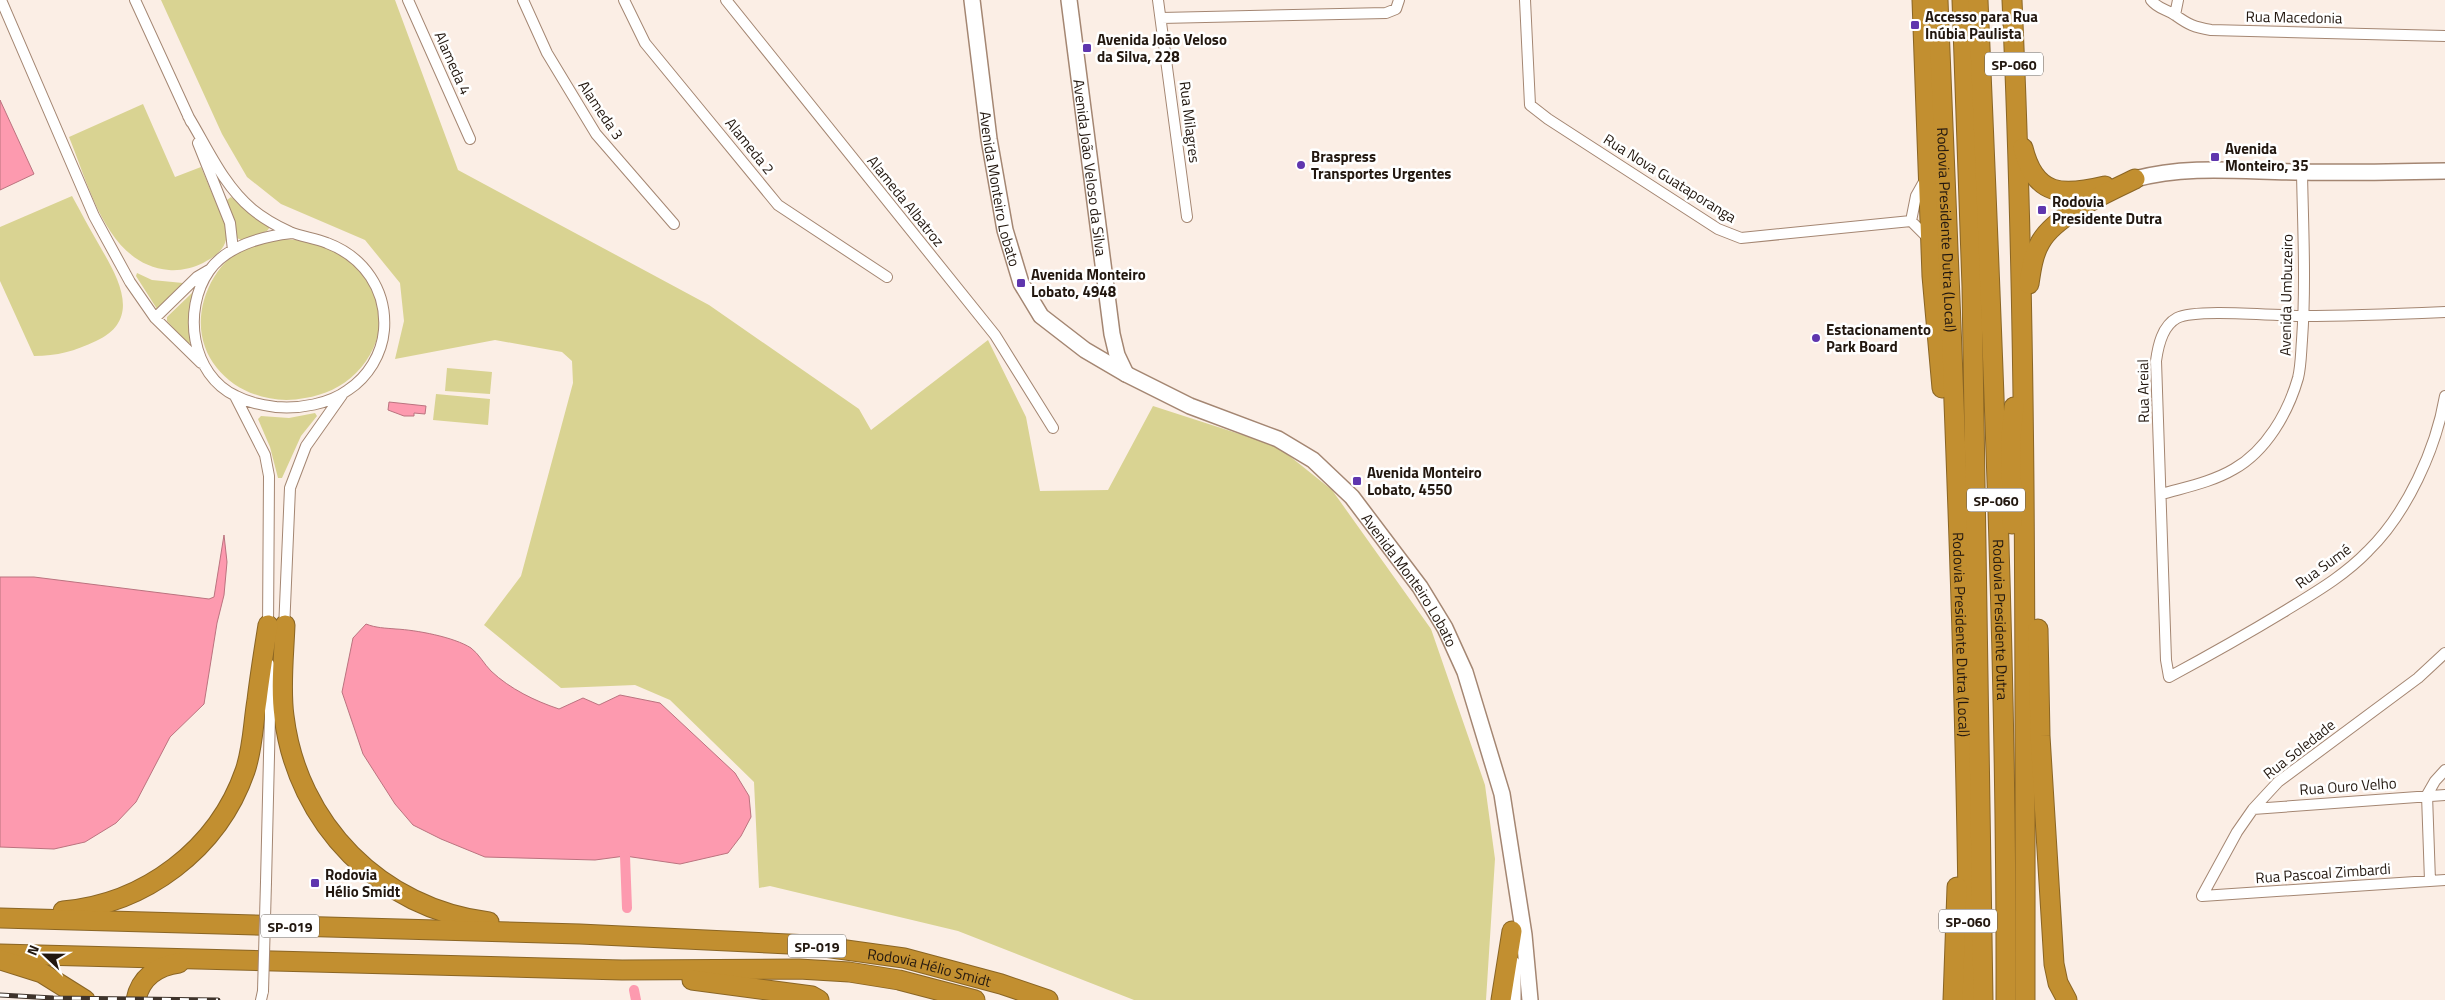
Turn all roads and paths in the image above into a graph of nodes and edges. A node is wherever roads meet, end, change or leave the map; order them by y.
1 (1, 0) edge
2 (135, 0) edge
3 (408, 0) edge
4 (523, 0) edge
5 (624, 0) edge
6 (726, 0) edge
7 (972, 0) edge
8 (1069, 0) edge
9 (1158, 0) edge
10 (1399, 0) edge
11 (1525, 0) edge
12 (1922, 0) edge
13 (1938, 0) edge
14 (1962, 0) edge
15 (1978, 0) edge
16 (2012, 0) edge
17 (2151, 0) edge
18 (2178, 0) edge
19 (2175, 15) junction
20 (1161, 18) junction
21 (2445, 36) edge
22 (188, 116) junction
23 (2017, 128) junction
24 (470, 139) dead end
25 (2445, 171) edge
26 (2302, 172) junction
27 (1928, 174) junction
28 (2135, 179) junction
29 (1187, 217) dead end
30 (1911, 221) junction
31 (674, 224) dead end
32 (292, 233) junction
33 (1931, 241) junction
34 (233, 250) junction
35 (209, 270) junction
36 (887, 277) dead end
37 (2445, 312) edge
38 (2022, 315) junction
39 (2303, 316) junction
40 (155, 318) junction
41 (1112, 334) junction
42 (1085, 350) junction
43 (208, 370) junction
44 (1126, 374) junction
45 (2024, 381) junction
46 (342, 395) junction
47 (235, 396) junction
48 (2445, 396) edge
49 (1053, 428) dead end
50 (2025, 460) junction
51 (2162, 494) junction
52 (1960, 534) junction
53 (276, 625) junction
54 (2445, 653) edge
55 (2169, 677) joint
56 (270, 714) junction
57 (2445, 770) edge
58 (2427, 795) junction
59 (2445, 795) edge
60 (2254, 809) junction
61 (1968, 843) junction
62 (2006, 844) junction
63 (2445, 880) edge
64 (2430, 881) junction
65 (1515, 890) junction
66 (2202, 896) joint
67 (0, 917) edge
68 (1512, 932) junction
69 (580, 934) junction
70 (0, 954) edge
71 (217, 958) junction
72 (0, 960) edge
73 (622, 970) junction
74 (262, 996) edge
75 (1951, 996) edge
76 (85, 1000) edge
77 (136, 1000) edge
78 (819, 1000) edge
79 (975, 1000) edge
80 (1048, 1000) edge
81 (1500, 1000) edge
82 (1513, 1000) edge
83 (1530, 1000) edge
84 (1968, 1000) edge
85 (1983, 1000) edge
86 (2006, 1000) edge
87 (2025, 1000) edge
88 (2067, 1000) edge

1 - 40 street
2 - 22 street
3 - 24 street, Alameda 4
4 - 31 street, Alameda 3
5 - 36 street, Alameda 2
6 - 49 street, Alameda Albatroz
7 - 42 main road, Avenida Monteiro Lobato
8 - 41 main road, Avenida João Veloso da Silva
9 - 20 street, Rua Milagres
10 - 20 street
11 - 30 street, Rua Nova Guataporanga
12 - 27 highway
13 - 52 highway, Rodovia Presidente Dutra (Local) / SP-060
14 - 85 highway, Rodovia Presidente Dutra / SP-060
15 - 62 highway, Rodovia Presidente Dutra / SP-060
16 - 23 highway, Rodovia Presidente Dutra / SP-060
17 - 19 street, Rua Macedonia
18 - 19 street
19 - 21 street, Rua Macedonia
20 - 29 street, Rua Milagres
22 - 32 street
22 - 34 street
23 - 28 highway
23 - 38 highway, Rodovia Presidente Dutra / SP-060
25 - 26 main road
26 - 28 main road
26 - 39 street, Avenida Umbuzeiro
27 - 30 street
27 - 33 highway
28 - 38 highway
30 - 33 street
32 - 34 street
32 - 46 street
33 - 52 highway
34 - 35 street
35 - 40 street
35 - 43 street
37 - 39 street, Rua Areial
38 - 45 highway, Rodovia Presidente Dutra / SP-060
39 - 51 street, Avenida Umbuzeiro
39 - 51 street, Rua Areial
40 - 43 street
41 - 42 main road
41 - 44 main road
42 - 44 main road, Avenida Monteiro Lobato
43 - 47 street
44 - 65 main road, Avenida Monteiro Lobato
45 - 50 highway, Rodovia Presidente Dutra / SP-060
45 - 62 highway
46 - 47 street
46 - 53 street
47 - 53 street
48 - 55 street, Rua Sumé
50 - 87 highway, Rodovia Presidente Dutra / SP-060
50 - 88 highway
51 - 55 street, Rua Areial
52 - 61 highway, Rodovia Presidente Dutra (Local) / SP-060
53 - 56 street
53 - 56 street
53 - 67 highway
53 - 69 highway
54 - 60 street, Rua Soledade
56 - 74 street, bridge
57 - 58 street
58 - 59 street, Rua Ouro Velho
58 - 60 street, Rua Ouro Velho
58 - 64 street
60 - 66 street, Rua Soledade
61 - 75 highway
61 - 84 highway, Rodovia Presidente Dutra (Local) / SP-060
62 - 86 highway, Rodovia Presidente Dutra / SP-060
63 - 64 street, Rua Pascoal Zimbardi
64 - 66 street, Rua Pascoal Zimbardi
65 - 68 main road, Avenida Monteiro Lobato
65 - 83 main road, Avenida Monteiro Lobato
67 - 69 highway, Rodovia Hélio Smidt / SP-019
68 - 81 highway
68 - 82 main road, Avenida Monteiro Lobato
69 - 80 highway, Rodovia Hélio Smidt / SP-019
70 - 71 highway, Rodovia Hélio Smidt / SP-019
71 - 73 highway, Rodovia Hélio Smidt / SP-019
71 - 77 highway
72 - 76 highway
73 - 78 highway
73 - 79 highway, Rodovia Hélio Smidt / SP-019

